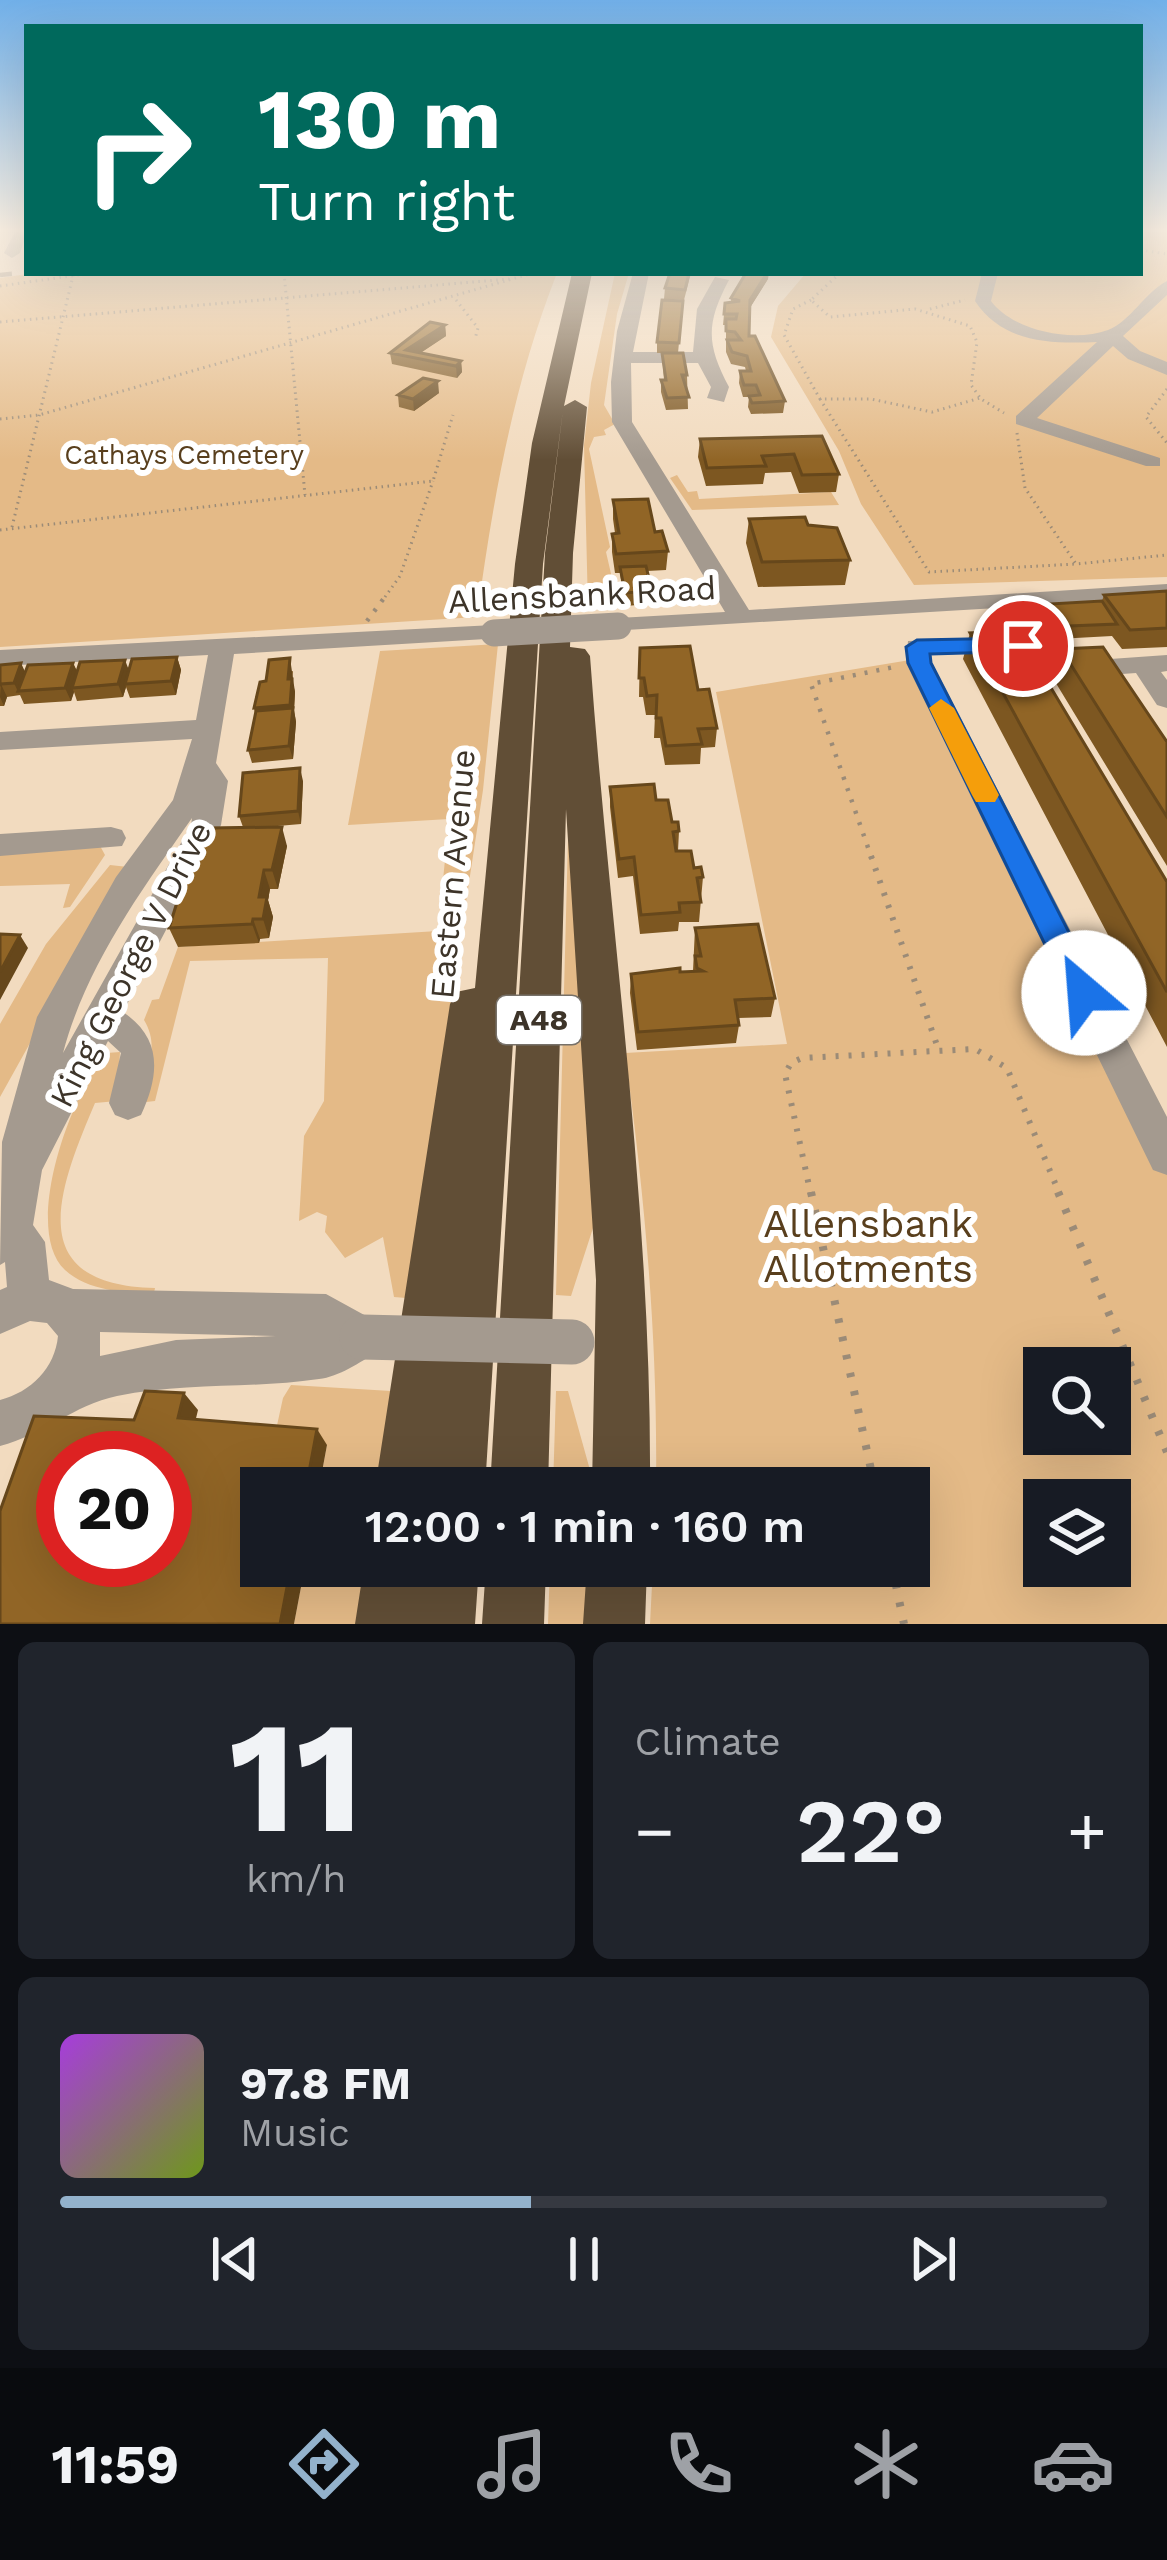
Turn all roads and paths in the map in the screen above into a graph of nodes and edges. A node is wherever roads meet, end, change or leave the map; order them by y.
1 (64, 308) edge
2 (159, 308) edge
3 (288, 308) edge
4 (420, 308) edge
5 (462, 308) edge
6 (572, 308) edge
7 (593, 308) edge
8 (634, 308) edge
9 (706, 308) edge
10 (795, 308) edge
11 (818, 308) edge
12 (935, 308) edge
13 (989, 308) edge
14 (1143, 308) edge
15 (926, 310) junction
16 (62, 316) junction
17 (0, 322) edge
18 (1112, 335) junction
19 (475, 339) dead end
20 (290, 345) junction
21 (623, 357) junction
22 (703, 358) junction
23 (1167, 369) edge
24 (1167, 389) edge
25 (717, 398) dead end
26 (980, 398) junction
27 (820, 399) junction
28 (39, 415) junction
29 (454, 415) dead end
30 (0, 419) edge
31 (1023, 420) junction
32 (1167, 443) edge
33 (1160, 459) edge
34 (1167, 481) edge
35 (433, 482) junction
36 (305, 495) junction
37 (11, 529) junction
38 (0, 530) edge
39 (560, 553) junction
40 (1167, 555) edge
41 (1076, 564) junction
42 (1167, 591) edge
43 (995, 602) junction
44 (742, 619) junction
45 (364, 627) dead end
46 (1023, 646) junction
47 (222, 647) junction
48 (0, 658) edge
49 (920, 663) junction
50 (1155, 664) edge
51 (1167, 699) edge
52 (208, 729) junction
53 (0, 741) edge
54 (202, 763) junction
55 (111, 838) dead end
56 (0, 845) edge
57 (127, 886) junction
58 (173, 891) junction
59 (501, 896) junction
60 (104, 1018) junction
61 (939, 1052) junction
62 (128, 1102) dead end
63 (1167, 1157) edge
64 (25, 1161) junction
65 (5, 1239) edge
66 (50, 1309) edge
67 (362, 1336) junction
68 (598, 1343) junction
69 (254, 1358) junction
70 (57, 1394) junction
71 (0, 1423) edge
72 (1167, 1452) edge
73 (407, 1467) edge
74 (457, 1467) edge
75 (520, 1467) edge
76 (618, 1467) edge
77 (870, 1467) edge
78 (391, 1587) edge
79 (447, 1587) edge
80 (515, 1587) edge
81 (616, 1587) edge
82 (896, 1587) edge
83 (386, 1624) edge
84 (444, 1624) edge
85 (513, 1624) edge
86 (614, 1624) edge
87 (904, 1624) edge

1 - 16 path
2 - 16 path
3 - 20 path
4 - 20 path
5 - 19 path
6 - 59 highway, Eastern Avenue / A48
7 - 39 highway, A48
8 - 21 street
9 - 22 street
10 - 27 path
11 - 15 path
12 - 15 path
13 - 18 street
14 - 18 street
15 - 26 path
16 - 17 path
16 - 28 path
18 - 23 street
18 - 31 street
20 - 28 path
20 - 36 path
21 - 22 street
21 - 44 street
22 - 25 street
24 - 32 path
26 - 27 path
26 - 31 path
27 - 41 path
28 - 30 path
28 - 37 path
29 - 35 path
31 - 33 street
31 - 41 path
33 - 34 street
35 - 36 path
35 - 45 path
36 - 37 path
37 - 38 path
39 - 68 highway
39 - 75 highway, A48
40 - 41 path
42 - 43 street, Allensbank Road
43 - 44 street, Allensbank Road
43 - 46 street
44 - 47 street, Allensbank Road, bridge
46 - 49 street
46 - 50 street
47 - 48 street, Allensbank Road
47 - 52 street, King George V Drive
49 - 61 path
49 - 63 street
50 - 51 street
52 - 53 street
52 - 54 street, King George V Drive
54 - 57 street, King George V Drive
54 - 58 street, King George V Drive
55 - 56 street
57 - 58 street
57 - 64 street, King George V Drive
58 - 60 street, King George V Drive
59 - 73 highway
59 - 74 highway, Eastern Avenue / A48
60 - 62 street
60 - 64 street, King George V Drive
61 - 72 path
61 - 77 path
64 - 65 street, King George V Drive
65 - 66 street, King George V Drive
66 - 67 street
66 - 69 street
66 - 70 street
67 - 68 street, bridge
67 - 69 street
68 - 76 highway
69 - 70 street
70 - 71 street
78 - 83 highway
79 - 84 highway
80 - 85 highway
81 - 86 highway
82 - 87 path

